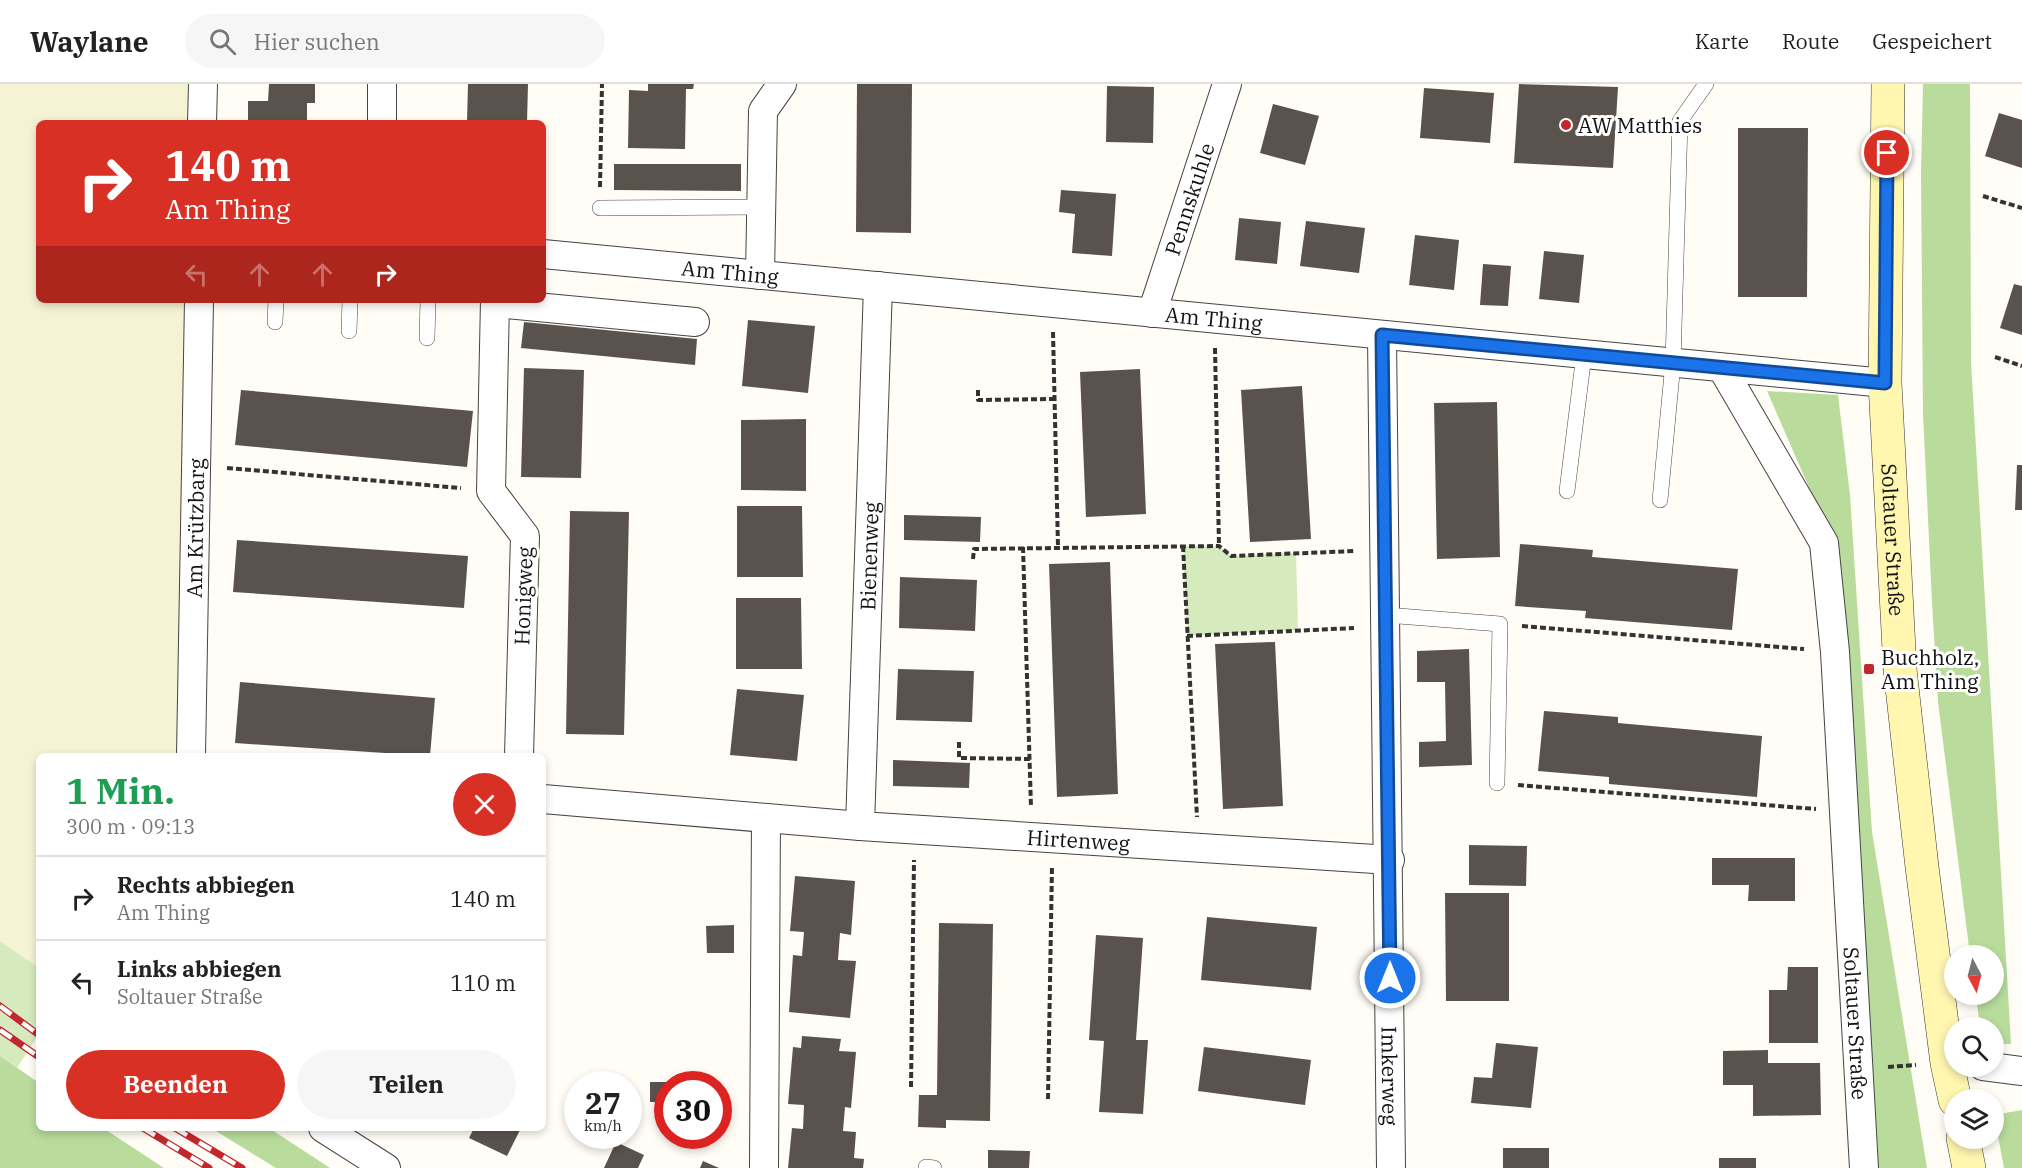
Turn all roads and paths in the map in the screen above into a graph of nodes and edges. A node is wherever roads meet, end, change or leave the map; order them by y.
1 (203, 84) edge
2 (382, 84) edge
3 (602, 84) edge
4 (782, 84) edge
5 (1227, 84) edge
6 (1706, 84) edge
7 (1888, 84) edge
8 (202, 120) edge
9 (382, 120) edge
10 (1983, 196) dead end
11 (761, 207) junction
12 (600, 208) joint
13 (2022, 208) edge
14 (546, 254) edge
15 (760, 275) junction
16 (878, 286) junction
17 (199, 303) edge
18 (276, 303) edge
19 (350, 303) edge
20 (428, 303) edge
21 (495, 303) edge
22 (505, 303) edge
23 (1052, 303) junction
24 (1152, 313) junction
25 (1215, 319) junction
26 (275, 322) dead end
27 (695, 322) dead end
28 (349, 331) dead end
29 (1382, 335) junction
30 (427, 338) dead end
31 (1584, 354) junction
32 (1995, 357) dead end
33 (1673, 363) junction
34 (2022, 366) edge
35 (1722, 368) junction
36 (1885, 383) junction
37 (978, 390) dead end
38 (1054, 399) junction
39 (196, 465) junction
40 (491, 490) junction
41 (1567, 491) dead end
42 (1660, 500) dead end
43 (1183, 546) junction
44 (1219, 546) junction
45 (1023, 547) junction
46 (1058, 547) junction
47 (1385, 550) junction
48 (973, 559) dead end
49 (1386, 621) junction
50 (1500, 624) junction
51 (1187, 636) junction
52 (1835, 652) junction
53 (959, 742) dead end
54 (191, 753) edge
55 (519, 753) edge
56 (1030, 759) junction
57 (1497, 783) joint
58 (546, 799) edge
59 (1844, 812) junction
60 (766, 818) junction
61 (860, 826) junction
62 (915, 830) junction
63 (1042, 838) junction
64 (1199, 848) junction
65 (1390, 860) junction
66 (1944, 1017) edge
67 (1944, 1063) edge
68 (1860, 1069) junction
69 (2004, 1069) edge
70 (2022, 1071) edge
71 (911, 1087) dead end
72 (1048, 1099) dead end
73 (328, 1131) edge
74 (1965, 1149) edge
75 (764, 1167) edge
76 (386, 1168) edge
77 (1391, 1168) edge
78 (1864, 1168) edge
79 (1969, 1168) edge

1 - 8 street
2 - 9 street
3 - 12 path
4 - 11 street
5 - 24 street, Pennskuhle
6 - 33 lane
7 - 36 main road, Soltauer Straße
10 - 13 path
11 - 12 lane
11 - 15 street
14 - 15 street, Am Thing
15 - 16 street, Am Thing
16 - 23 street, Am Thing
16 - 61 street, Bienenweg
17 - 39 street, Am Krützbarg
18 - 26 lane
19 - 28 lane
20 - 30 lane
21 - 40 street
22 - 27 street
23 - 24 street, Am Thing
23 - 38 path
24 - 25 street, Am Thing
25 - 29 street, Am Thing
25 - 44 path
29 - 31 street, Am Thing
29 - 47 street, Imkerweg
31 - 33 street, Am Thing
31 - 41 lane
32 - 34 path
33 - 35 street, Am Thing
33 - 42 lane
35 - 36 street, Am Thing
35 - 52 street, Soltauer Straße
36 - 66 main road, Soltauer Straße
37 - 38 path
38 - 46 path
39 - 40 path
39 - 54 street, Am Krützbarg
40 - 55 street, Honigweg
43 - 44 path
43 - 46 path
43 - 51 path
44 - 47 path
45 - 46 path
45 - 48 path
45 - 56 path
47 - 49 street, Imkerweg
49 - 50 lane
49 - 51 path
49 - 65 street, Imkerweg
50 - 52 path
50 - 57 lane
51 - 64 path
52 - 59 street, Soltauer Straße
53 - 56 path
56 - 63 path
57 - 59 path
58 - 60 street, Hirtenweg
59 - 68 street, Soltauer Straße
60 - 61 street, Hirtenweg
60 - 75 street
61 - 62 street, Hirtenweg
62 - 63 street, Hirtenweg
62 - 71 path
63 - 64 street, Hirtenweg
63 - 72 path
64 - 65 street, Hirtenweg
65 - 77 street, Imkerweg
67 - 68 path
68 - 78 street, Soltauer Straße
69 - 70 street
73 - 76 street
74 - 79 main road

